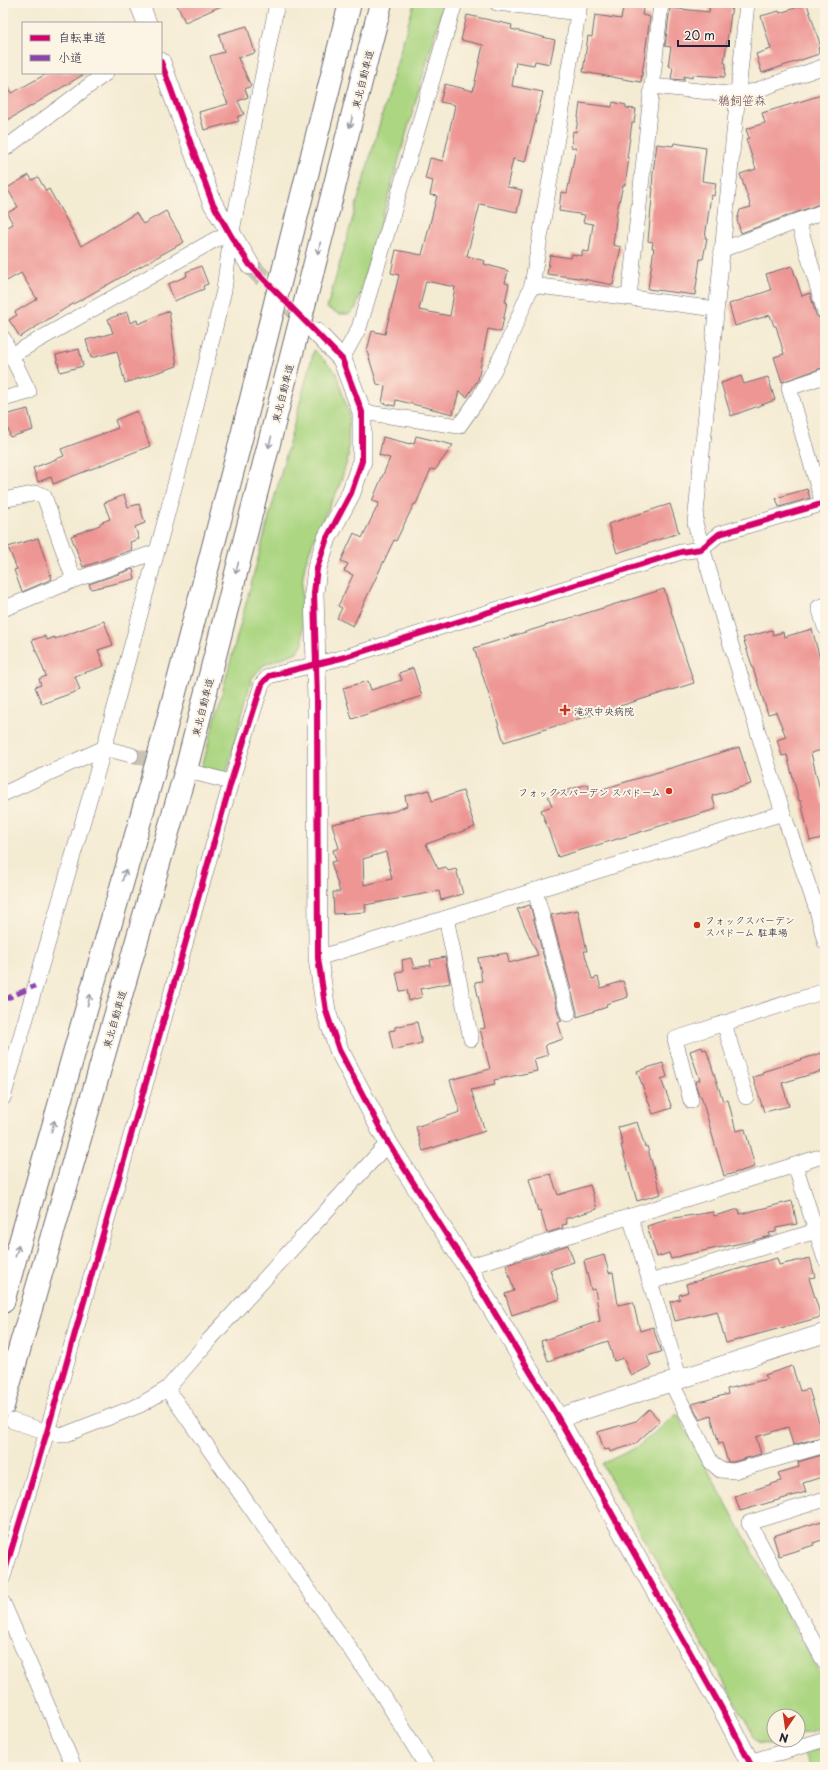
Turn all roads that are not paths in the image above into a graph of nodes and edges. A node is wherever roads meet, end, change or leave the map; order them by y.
1 (139, 3) edge
2 (278, 3) edge
3 (350, 3) edge
4 (381, 3) edge
5 (455, 3) edge
6 (497, 3) edge
7 (661, 3) edge
8 (747, 3) edge
9 (579, 8) edge
10 (147, 22) edge
11 (162, 65) edge
12 (825, 66) edge
13 (105, 74) edge
14 (652, 86) junction
15 (738, 95) junction
16 (3, 150) edge
17 (825, 211) edge
18 (798, 221) junction
19 (231, 236) junction
20 (721, 250) junction
21 (250, 265) tunnel mouth
22 (532, 285) junction
23 (629, 297) junction
24 (716, 309) junction
25 (825, 312) edge
26 (316, 332) tunnel mouth
27 (3, 338) edge
28 (12, 355) junction
29 (342, 359) junction
30 (825, 376) edge
31 (3, 399) edge
32 (362, 412) junction
33 (3, 500) edge
34 (824, 503) edge
35 (701, 549) junction
36 (156, 552) junction
37 (74, 580) junction
38 (825, 605) edge
39 (3, 609) edge
40 (825, 627) edge
41 (316, 664) junction
42 (104, 748) junction
43 (131, 755) tunnel mouth
44 (196, 773) tunnel mouth
45 (231, 782) junction
46 (3, 794) edge
47 (783, 813) junction
48 (535, 890) junction
49 (821, 909) edge
50 (446, 918) junction
51 (825, 942) edge
52 (318, 958) junction
53 (825, 991) edge
54 (568, 1014) dead end
55 (724, 1023) junction
56 (471, 1039) dead end
57 (746, 1097) dead end
58 (3, 1098) edge
59 (691, 1101) dead end
60 (388, 1143) junction
61 (825, 1155) edge
62 (796, 1164) junction
63 (630, 1216) junction
64 (816, 1231) junction
65 (825, 1259) edge
66 (467, 1267) junction
67 (650, 1282) junction
68 (3, 1302) edge
69 (825, 1333) edge
70 (676, 1381) junction
71 (167, 1389) junction
72 (8, 1414) edge
73 (558, 1418) junction
74 (47, 1432) junction
75 (825, 1445) edge
76 (825, 1499) edge
77 (3, 1577) edge
78 (3, 1603) edge
79 (825, 1664) edge
80 (825, 1739) edge
81 (751, 1765) edge
82 (74, 1767) edge
83 (427, 1767) edge

1 - 10 street
2 - 19 street
68 -> 3 highway
4 -> 72 highway, 東北自動車道
5 - 29 street
6 - 9 street
7 - 14 street
8 - 15 street
9 - 22 street
11 - 19 street
12 - 15 street
13 - 16 street
14 - 15 street
14 - 23 street
15 - 20 street
17 - 18 street
18 - 20 street
18 - 25 street
19 - 21 street
19 - 28 street
19 - 36 street
20 - 24 street
22 - 23 street
22 - 32 street
23 - 24 street
24 - 35 street
26 - 29 street
27 - 28 street
28 - 31 street
29 - 32 street
30 - 34 street
32 - 41 street
33 - 37 street
34 - 35 street
35 - 41 street
35 - 47 street
36 - 37 street
36 - 42 street
37 - 39 street
38 - 40 street
41 - 45 street
41 - 52 street
42 - 43 street
42 - 46 street
42 - 58 street
44 - 45 street
45 - 74 street
47 - 48 street
47 - 49 street
48 - 50 street
48 - 54 street
49 - 51 street
50 - 52 street
50 - 56 street
52 - 60 street
53 - 55 street
55 - 57 street
55 - 59 street
60 - 66 street
60 - 71 street
61 - 62 street
62 - 63 street
62 - 64 street
63 - 66 street
63 - 67 street
64 - 65 street
64 - 67 street
66 - 73 street
67 - 70 street
69 - 70 street
70 - 73 street
70 - 75 street
71 - 74 street
71 - 83 street
72 - 74 street
73 - 81 street
74 - 77 street
76 - 79 street
78 - 82 street
80 - 81 street

